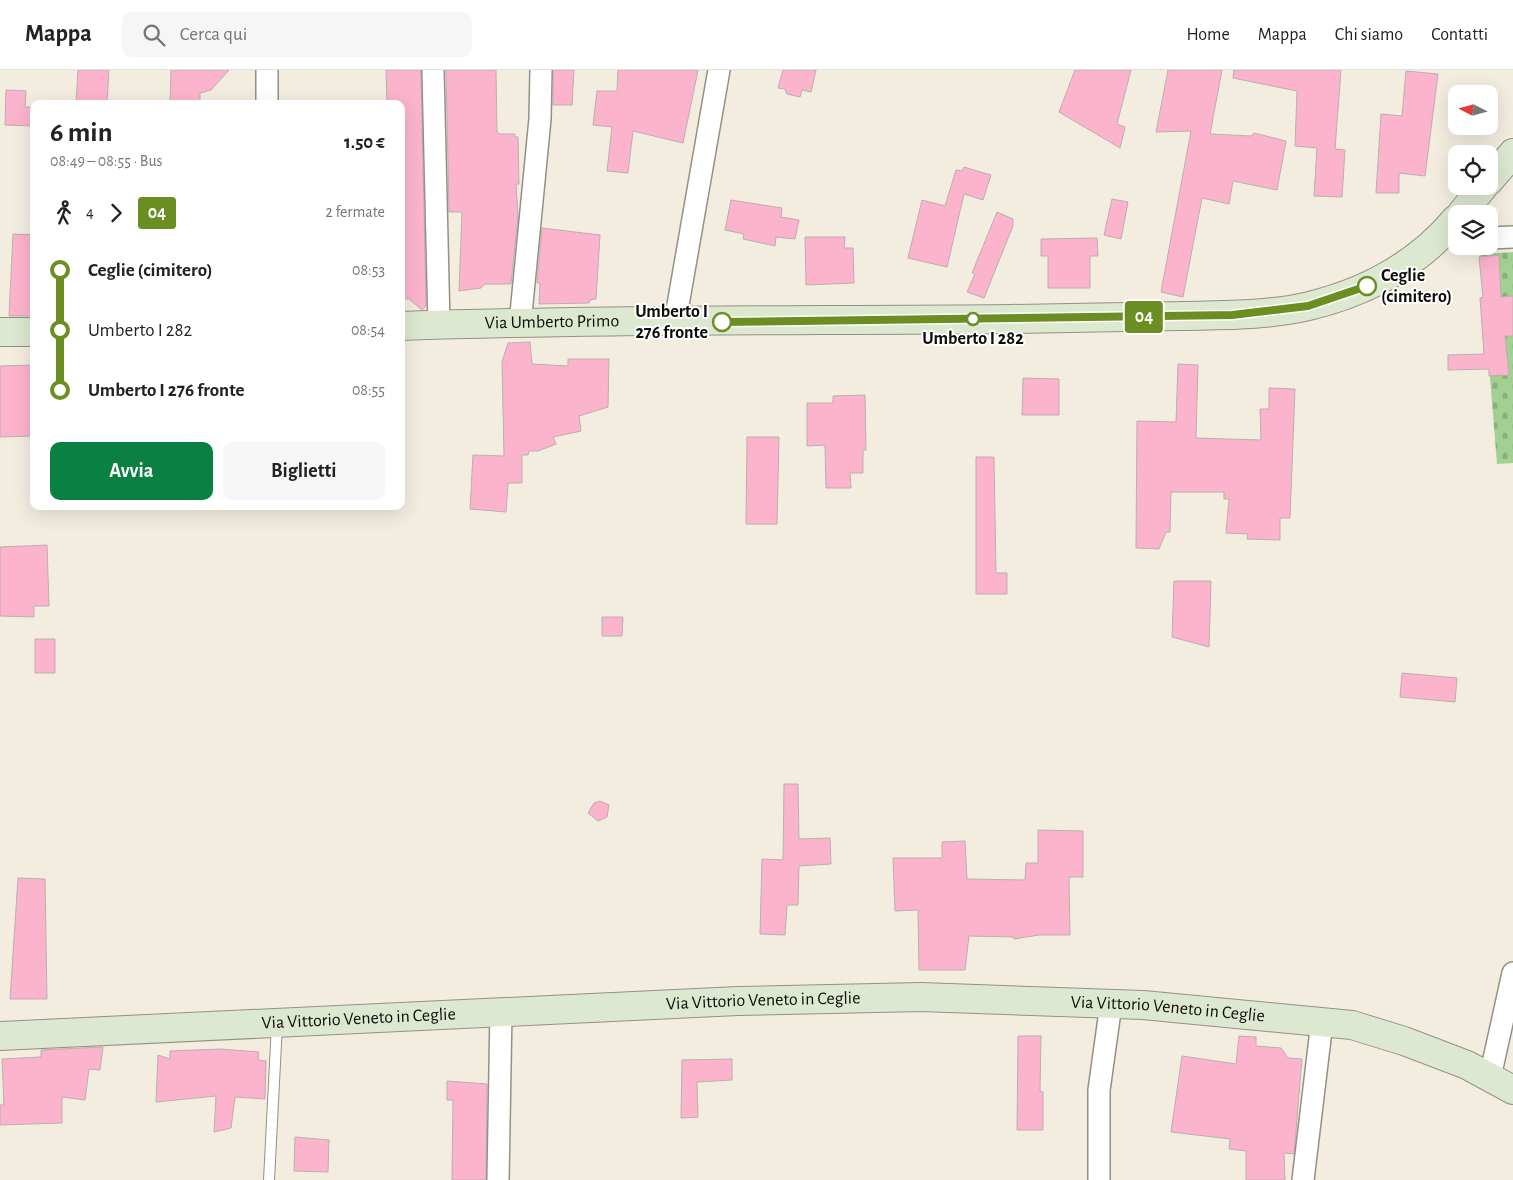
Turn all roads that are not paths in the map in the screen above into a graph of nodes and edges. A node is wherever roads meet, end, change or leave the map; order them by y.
1 (267, 70) edge
2 (433, 70) edge
3 (540, 70) edge
4 (719, 70) edge
5 (268, 100) edge
6 (1513, 153) edge
7 (1498, 170) edge
8 (1448, 231) edge
9 (1513, 237) edge
10 (1498, 238) edge
11 (675, 322) junction
12 (520, 324) junction
13 (440, 325) junction
14 (405, 326) edge
15 (0, 332) edge
16 (30, 332) edge
17 (1513, 973) edge
18 (1111, 1004) junction
19 (501, 1011) junction
20 (278, 1021) junction
21 (1322, 1022) junction
22 (0, 1036) edge
23 (1490, 1077) junction
24 (1513, 1090) edge
25 (269, 1180) edge
26 (498, 1180) edge
27 (1099, 1180) edge
28 (1303, 1180) edge

1 - 5 street
2 - 13 street
3 - 12 street
4 - 11 street
6 - 7 main road
8 - 11 main road, Via Umberto Primo
9 - 10 street
11 - 12 main road, Via Umberto Primo
12 - 13 main road, Via Umberto Primo
13 - 14 main road, Via Umberto Primo
15 - 16 main road
17 - 23 street
18 - 19 main road, Via Vittorio Veneto in Ceglie
18 - 21 main road, Via Vittorio Veneto in Ceglie
18 - 27 street
19 - 20 main road, Via Vittorio Veneto in Ceglie
19 - 26 street
20 - 22 main road, Via Vittorio Veneto in Ceglie
20 - 25 lane
21 - 23 main road, Via Vittorio Veneto in Ceglie
21 - 28 street
23 - 24 main road, Via Vittorio Veneto in Ceglie

